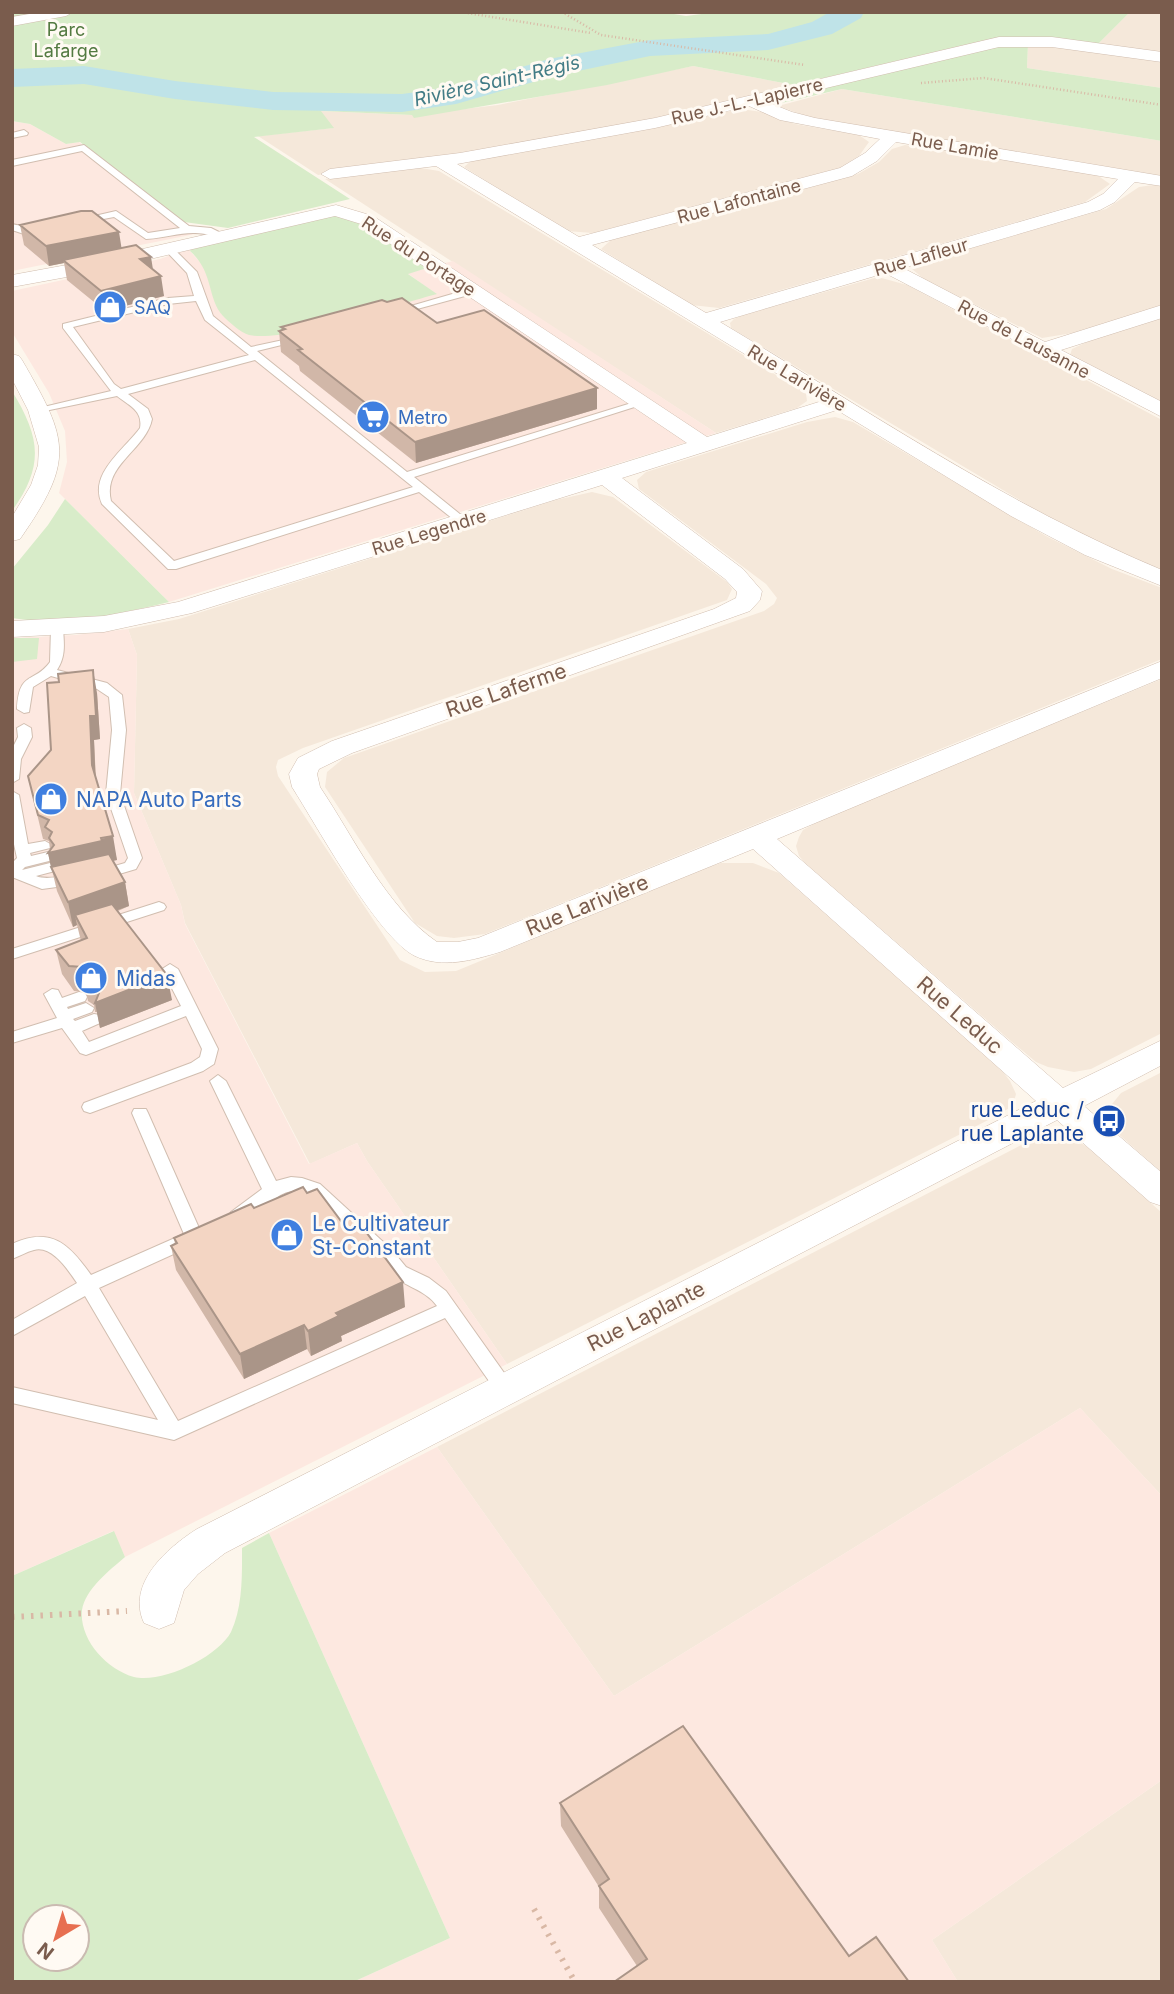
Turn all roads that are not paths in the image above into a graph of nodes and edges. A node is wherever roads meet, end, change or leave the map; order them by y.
1 (66, 12) edge
2 (12, 22) edge
3 (1162, 57) edge
4 (752, 100) junction
5 (24, 133) dead end
6 (12, 136) edge
7 (892, 136) junction
8 (440, 160) junction
9 (12, 163) edge
10 (330, 174) dead end
11 (1131, 176) junction
12 (1162, 181) edge
13 (68, 224) edge
14 (57, 226) edge
15 (12, 227) edge
16 (187, 229) junction
17 (219, 235) junction
18 (574, 244) junction
19 (168, 248) junction
20 (887, 267) junction
21 (12, 281) edge
22 (474, 291) junction
23 (200, 298) junction
24 (1162, 311) edge
25 (383, 315) edge
26 (701, 321) junction
27 (305, 336) edge
28 (1044, 349) junction
29 (254, 353) junction
30 (12, 360) edge
31 (120, 393) junction
32 (642, 403) junction
33 (839, 403) junction
34 (40, 409) junction
35 (1162, 411) edge
36 (706, 446) junction
37 (405, 476) junction
38 (606, 477) junction
39 (421, 488) junction
40 (462, 521) junction
41 (12, 534) edge
42 (1162, 579) edge
43 (57, 628) junction
44 (12, 629) edge
45 (1162, 669) edge
46 (47, 671) junction
47 (20, 703) edge
48 (24, 728) dead end
49 (13, 759) edge
50 (12, 779) edge
51 (12, 795) edge
52 (757, 837) junction
53 (19, 862) edge
54 (159, 907) dead end
55 (437, 952) joint
56 (12, 954) edge
57 (170, 969) dead end
58 (190, 1008) junction
59 (62, 1013) junction
60 (12, 1038) edge
61 (1162, 1051) edge
62 (218, 1081) dead end
63 (1060, 1103) junction
64 (90, 1107) dead end
65 (140, 1113) dead end
66 (272, 1191) junction
67 (1162, 1193) edge
68 (207, 1231) junction
69 (12, 1252) edge
70 (89, 1285) junction
71 (449, 1308) junction
72 (12, 1329) edge
73 (505, 1389) junction
74 (12, 1395) edge
75 (174, 1432) junction
76 (159, 1610) road end

1 - 2 street
3 - 4 street, Rue J.-L.-Lapierre
4 - 7 street, Rue Lamie
4 - 8 street, Rue J.-L.-Lapierre
5 - 6 lane
7 - 11 street, Rue Lamie
7 - 18 street, Rue Lafontaine
8 - 10 street, Rue J.-L.-Lapierre
8 - 18 street, Rue Larivière
9 - 16 lane
11 - 12 street, Rue Lamie
11 - 20 street, Rue Lafleur
13 - 16 lane
14 - 15 lane
16 - 17 lane
17 - 19 street, Rue du Portage
17 - 22 street, Rue du Portage
18 - 26 street, Rue Larivière
19 - 21 street, Rue du Portage
19 - 23 lane
20 - 26 street, Rue Lafleur
20 - 28 street, Rue de Lausanne
22 - 25 lane
22 - 32 street, Rue du Portage
23 - 29 lane
23 - 31 lane
24 - 28 street
26 - 33 street, Rue Larivière
27 - 29 lane
28 - 35 street, Rue de Lausanne
29 - 31 lane
29 - 37 lane
30 - 34 street
31 - 34 lane
31 - 39 lane
32 - 36 street, Rue du Portage
32 - 37 lane
33 - 36 street, Rue Legendre
33 - 42 street, Rue Larivière
34 - 41 street
36 - 38 street, Rue Legendre
37 - 39 lane
38 - 40 street, Rue Legendre
38 - 55 street, Rue Laferme
39 - 40 lane
40 - 43 street, Rue Legendre
43 - 44 street, Rue Legendre
43 - 46 lane
45 - 52 street, Rue Larivière
46 - 47 lane
46 - 53 lane
48 - 49 lane
49 - 50 lane
51 - 53 lane
52 - 55 street, Rue Larivière
52 - 63 street, Rue Leduc
53 - 53 lane
54 - 56 lane
57 - 58 lane
58 - 59 lane
58 - 64 lane
59 - 59 lane
59 - 60 lane
61 - 63 street, Rue Laplante
62 - 66 lane
63 - 67 street, Rue Leduc
63 - 73 street, Rue Laplante
65 - 68 lane
66 - 68 lane
66 - 71 lane
68 - 70 lane
69 - 70 lane
70 - 72 lane
70 - 75 lane
71 - 73 lane
71 - 75 lane
73 - 76 street, Rue Laplante
74 - 75 lane

